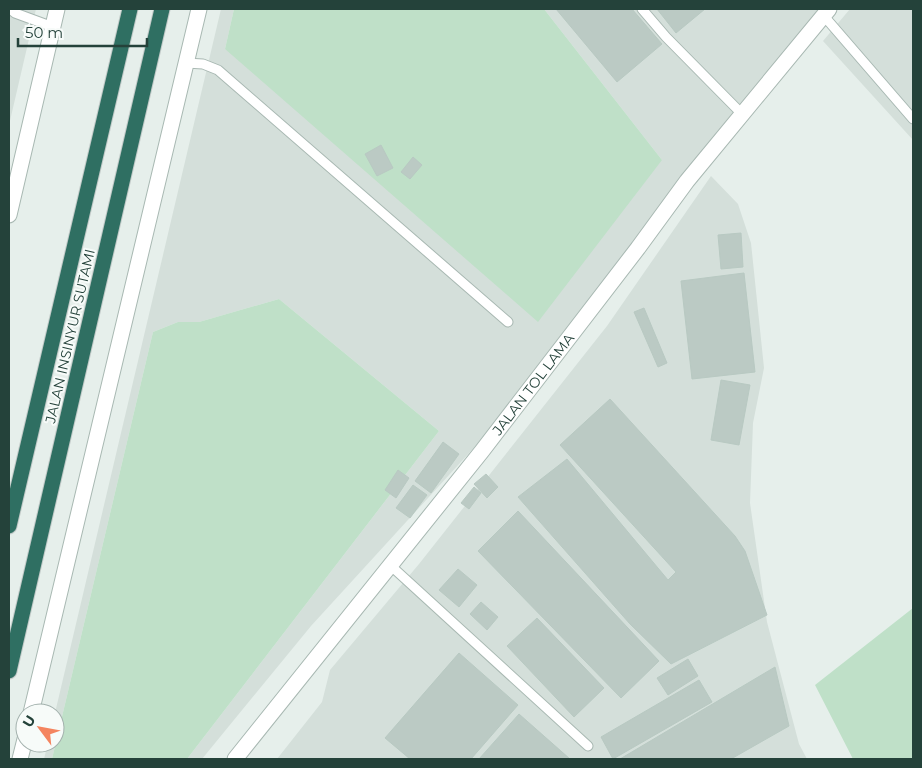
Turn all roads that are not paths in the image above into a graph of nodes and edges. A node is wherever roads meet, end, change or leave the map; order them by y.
1 (10, 9) edge
2 (57, 9) edge
3 (130, 9) edge
4 (162, 9) edge
5 (199, 9) edge
6 (642, 9) edge
7 (826, 12) edge
8 (53, 27) junction
9 (186, 63) junction
10 (742, 114) junction
11 (913, 119) edge
12 (9, 215) edge
13 (508, 322) dead end
14 (9, 526) edge
15 (390, 565) junction
16 (9, 671) edge
17 (33, 703) edge
18 (588, 746) dead end
19 (236, 759) edge

1 - 8 lane
2 - 8 street
3 - 14 highway, JALAN INSINYUR SUTAMI
4 - 16 highway, JALAN INSINYUR SUTAMI
5 - 9 street
6 - 10 lane
7 - 10 street, JALAN TOL LAMA
7 - 11 lane
8 - 12 street
9 - 13 lane
9 - 17 street
10 - 15 street, JALAN TOL LAMA
15 - 18 lane
15 - 19 street, JALAN TOL LAMA

